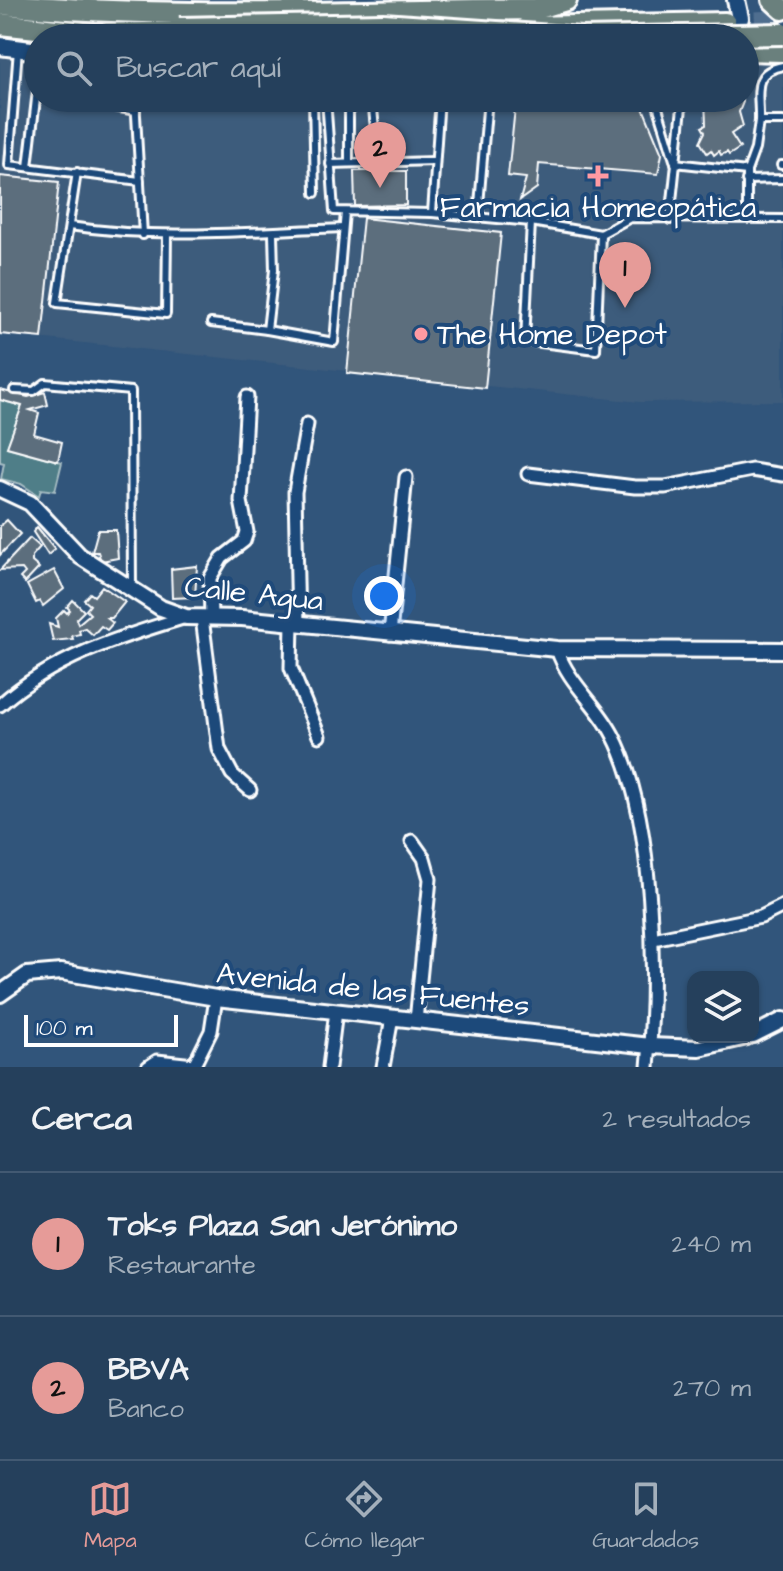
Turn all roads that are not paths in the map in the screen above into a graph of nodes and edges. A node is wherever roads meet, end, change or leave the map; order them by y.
1 (48, 0) edge
2 (385, 0) edge
3 (566, 0) edge
4 (736, 0) edge
5 (772, 0) edge
6 (0, 4) edge
7 (783, 10) edge
8 (0, 16) edge
9 (0, 24) edge
10 (119, 24) edge
11 (735, 24) edge
12 (24, 27) edge
13 (759, 34) edge
14 (783, 34) edge
15 (783, 44) edge
16 (759, 45) edge
17 (0, 46) edge
18 (18, 49) junction
19 (24, 50) edge
20 (759, 51) edge
21 (783, 52) edge
22 (783, 66) edge
23 (34, 112) edge
24 (136, 112) edge
25 (313, 112) edge
26 (327, 112) edge
27 (349, 112) edge
28 (373, 112) edge
29 (439, 112) edge
30 (487, 112) edge
31 (659, 112) edge
32 (681, 112) edge
33 (759, 121) junction
34 (783, 121) edge
35 (378, 161) junction
36 (435, 161) junction
37 (349, 162) junction
38 (675, 163) junction
39 (330, 164) junction
40 (28, 167) junction
41 (747, 171) junction
42 (77, 172) junction
43 (783, 179) edge
44 (746, 180) junction
45 (140, 181) junction
46 (315, 193) dead end
47 (345, 212) junction
48 (432, 213) junction
49 (478, 217) junction
50 (747, 218) junction
51 (783, 219) edge
52 (670, 220) junction
53 (531, 222) junction
54 (69, 226) junction
55 (343, 228) junction
56 (273, 234) junction
57 (601, 234) junction
58 (143, 235) junction
59 (167, 235) junction
60 (211, 323) dead end
61 (267, 330) junction
62 (14, 390) dead end
63 (247, 397) dead end
64 (307, 424) dead end
65 (528, 474) dead end
66 (783, 475) edge
67 (406, 477) dead end
68 (0, 489) edge
69 (132, 591) junction
70 (186, 617) junction
71 (206, 618) junction
72 (295, 624) junction
73 (390, 634) junction
74 (557, 649) junction
75 (783, 650) edge
76 (0, 705) edge
77 (319, 736) dead end
78 (250, 790) dead end
79 (412, 841) dead end
80 (783, 906) edge
81 (653, 939) junction
82 (0, 994) edge
83 (216, 998) junction
84 (336, 1011) junction
85 (392, 1018) junction
86 (783, 1020) edge
87 (416, 1021) junction
88 (759, 1032) edge
89 (721, 1043) edge
90 (650, 1046) junction
91 (193, 1066) edge
92 (148, 1067) edge
93 (329, 1067) edge
94 (383, 1067) edge
95 (648, 1067) edge

1 - 2 highway
3 - 6 highway
4 - 11 main road
5 - 7 main road
8 - 10 highway, bridge
9 - 12 highway
13 - 14 highway, bridge
15 - 16 main road
17 - 18 main road
18 - 19 main road
18 - 40 lane
20 - 21 main road
22 - 33 lane
23 - 40 lane
24 - 45 lane
25 - 46 lane
26 - 39 lane
27 - 37 lane
28 - 35 lane
29 - 36 lane
30 - 49 lane
31 - 38 lane
32 - 38 lane
33 - 34 lane
33 - 41 lane
35 - 36 lane
35 - 37 lane
36 - 48 lane
37 - 39 lane
38 - 41 lane
38 - 52 lane
39 - 47 lane
40 - 42 lane
41 - 44 lane
42 - 45 lane
42 - 54 lane
43 - 44 lane
44 - 50 lane
45 - 58 lane
47 - 48 lane
47 - 55 lane
48 - 49 lane
49 - 53 lane
50 - 51 lane
50 - 52 lane
52 - 57 lane
53 - 57 lane
53 - 57 lane
54 - 58 lane
54 - 59 lane
55 - 56 lane
55 - 61 lane
56 - 59 lane
56 - 61 lane
58 - 59 lane
60 - 61 lane
62 - 69 lane
63 - 71 street
64 - 72 street
65 - 66 street
67 - 73 street
68 - 69 street, Calle Agua
69 - 70 street, Calle Agua
70 - 71 street, Calle Agua
70 - 76 street
71 - 72 street, Calle Agua
71 - 78 street
72 - 73 street, Calle Agua
72 - 77 street
73 - 74 street, Calle Agua
74 - 75 street, Calle Agua
74 - 81 street
79 - 87 street
80 - 81 street
81 - 90 street
82 - 83 street, Avenida de las Fuentes
83 - 84 street, Avenida de las Fuentes
83 - 91 street
84 - 85 street, Avenida de las Fuentes
84 - 93 street
85 - 87 street, Avenida de las Fuentes
85 - 94 street
86 - 88 street
87 - 90 street, Avenida de las Fuentes
89 - 90 street, Avenida de las Fuentes
90 - 95 street
91 - 92 street

